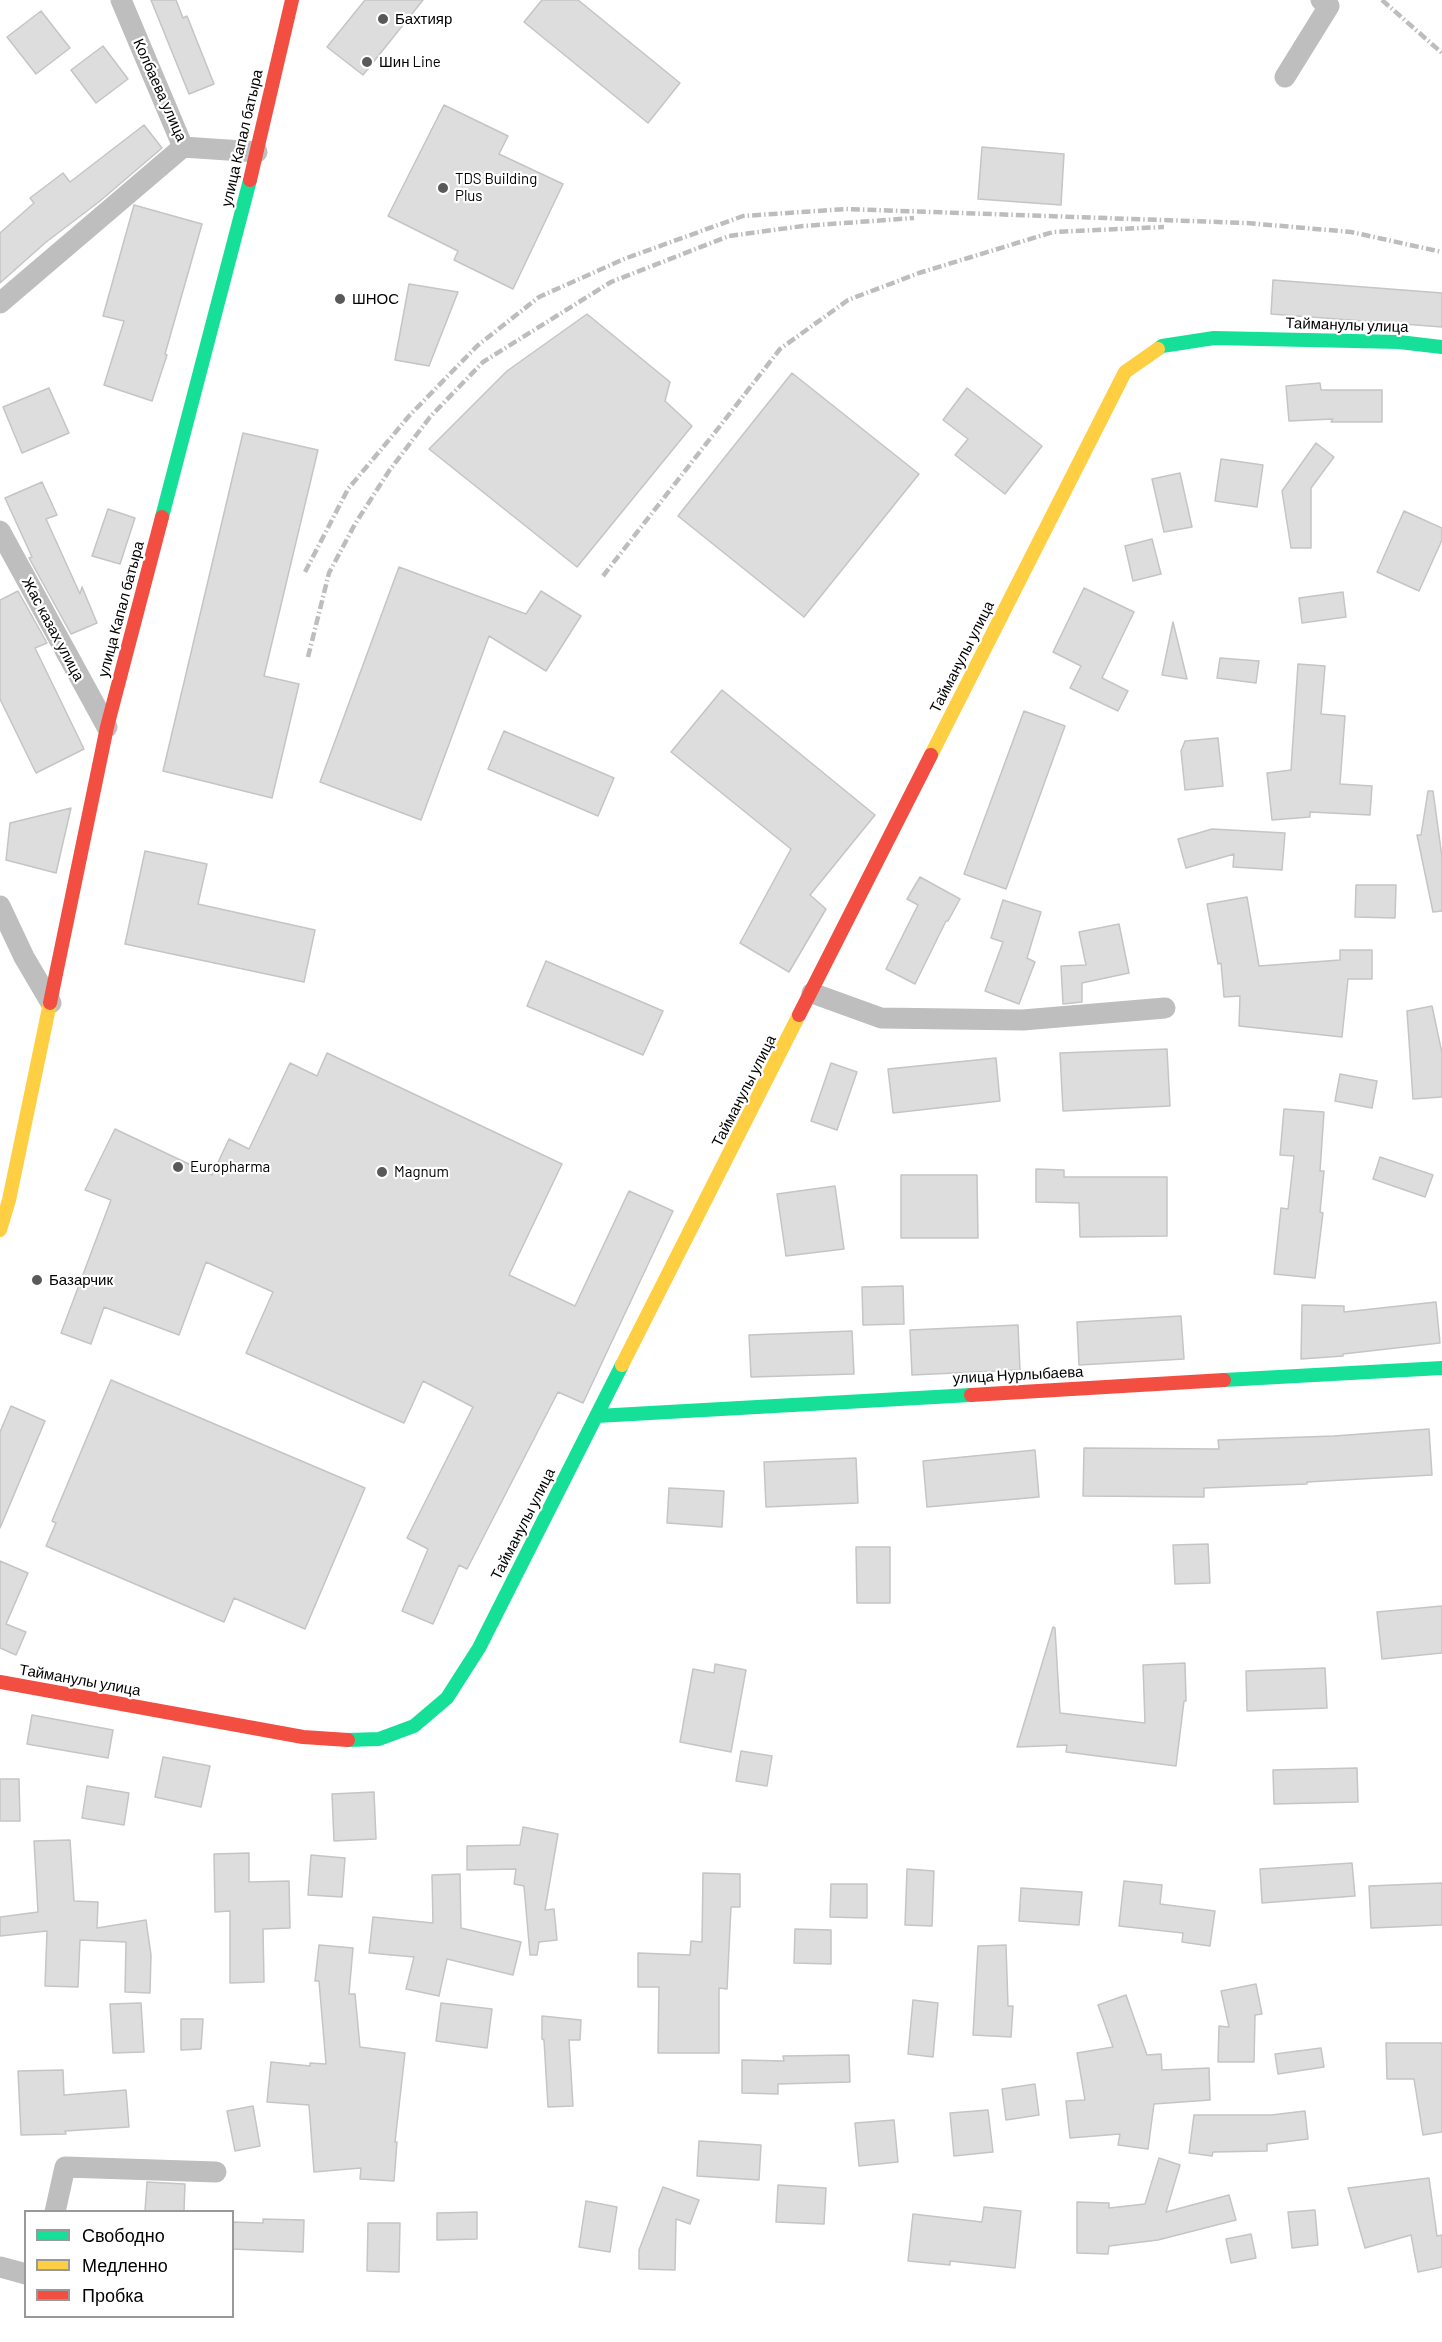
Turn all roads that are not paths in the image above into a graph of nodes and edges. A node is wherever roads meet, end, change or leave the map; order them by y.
1 (121, 0) edge
2 (292, 0) edge
3 (1321, 0) edge
4 (1285, 76) dead end
5 (183, 147) junction
6 (257, 152) junction
7 (0, 303) edge
8 (1442, 347) edge
9 (0, 531) edge
10 (107, 728) junction
11 (0, 906) edge
12 (812, 993) junction
13 (51, 1004) junction
14 (1166, 1008) dead end
15 (0, 1230) edge
16 (1442, 1368) edge
17 (597, 1416) junction
18 (0, 1682) edge
19 (216, 2172) dead end
20 (55, 2210) edge
21 (0, 2267) edge
22 (24, 2273) edge

1 - 5 street, Колбаева улица
2 - 6 street, улица Капал батыра
3 - 4 street
5 - 6 street, Колбаева улица
5 - 7 street
6 - 10 street, улица Капал батыра
8 - 12 street, Тайманулы улица
9 - 10 street, Жас казах улица
10 - 13 street, улица Капал батыра
11 - 13 street
12 - 14 street
12 - 17 street, Тайманулы улица
13 - 15 street, улица Капал батыра
16 - 17 street, улица Нурлыбаева
17 - 18 street, Тайманулы улица
19 - 20 street
21 - 22 street

